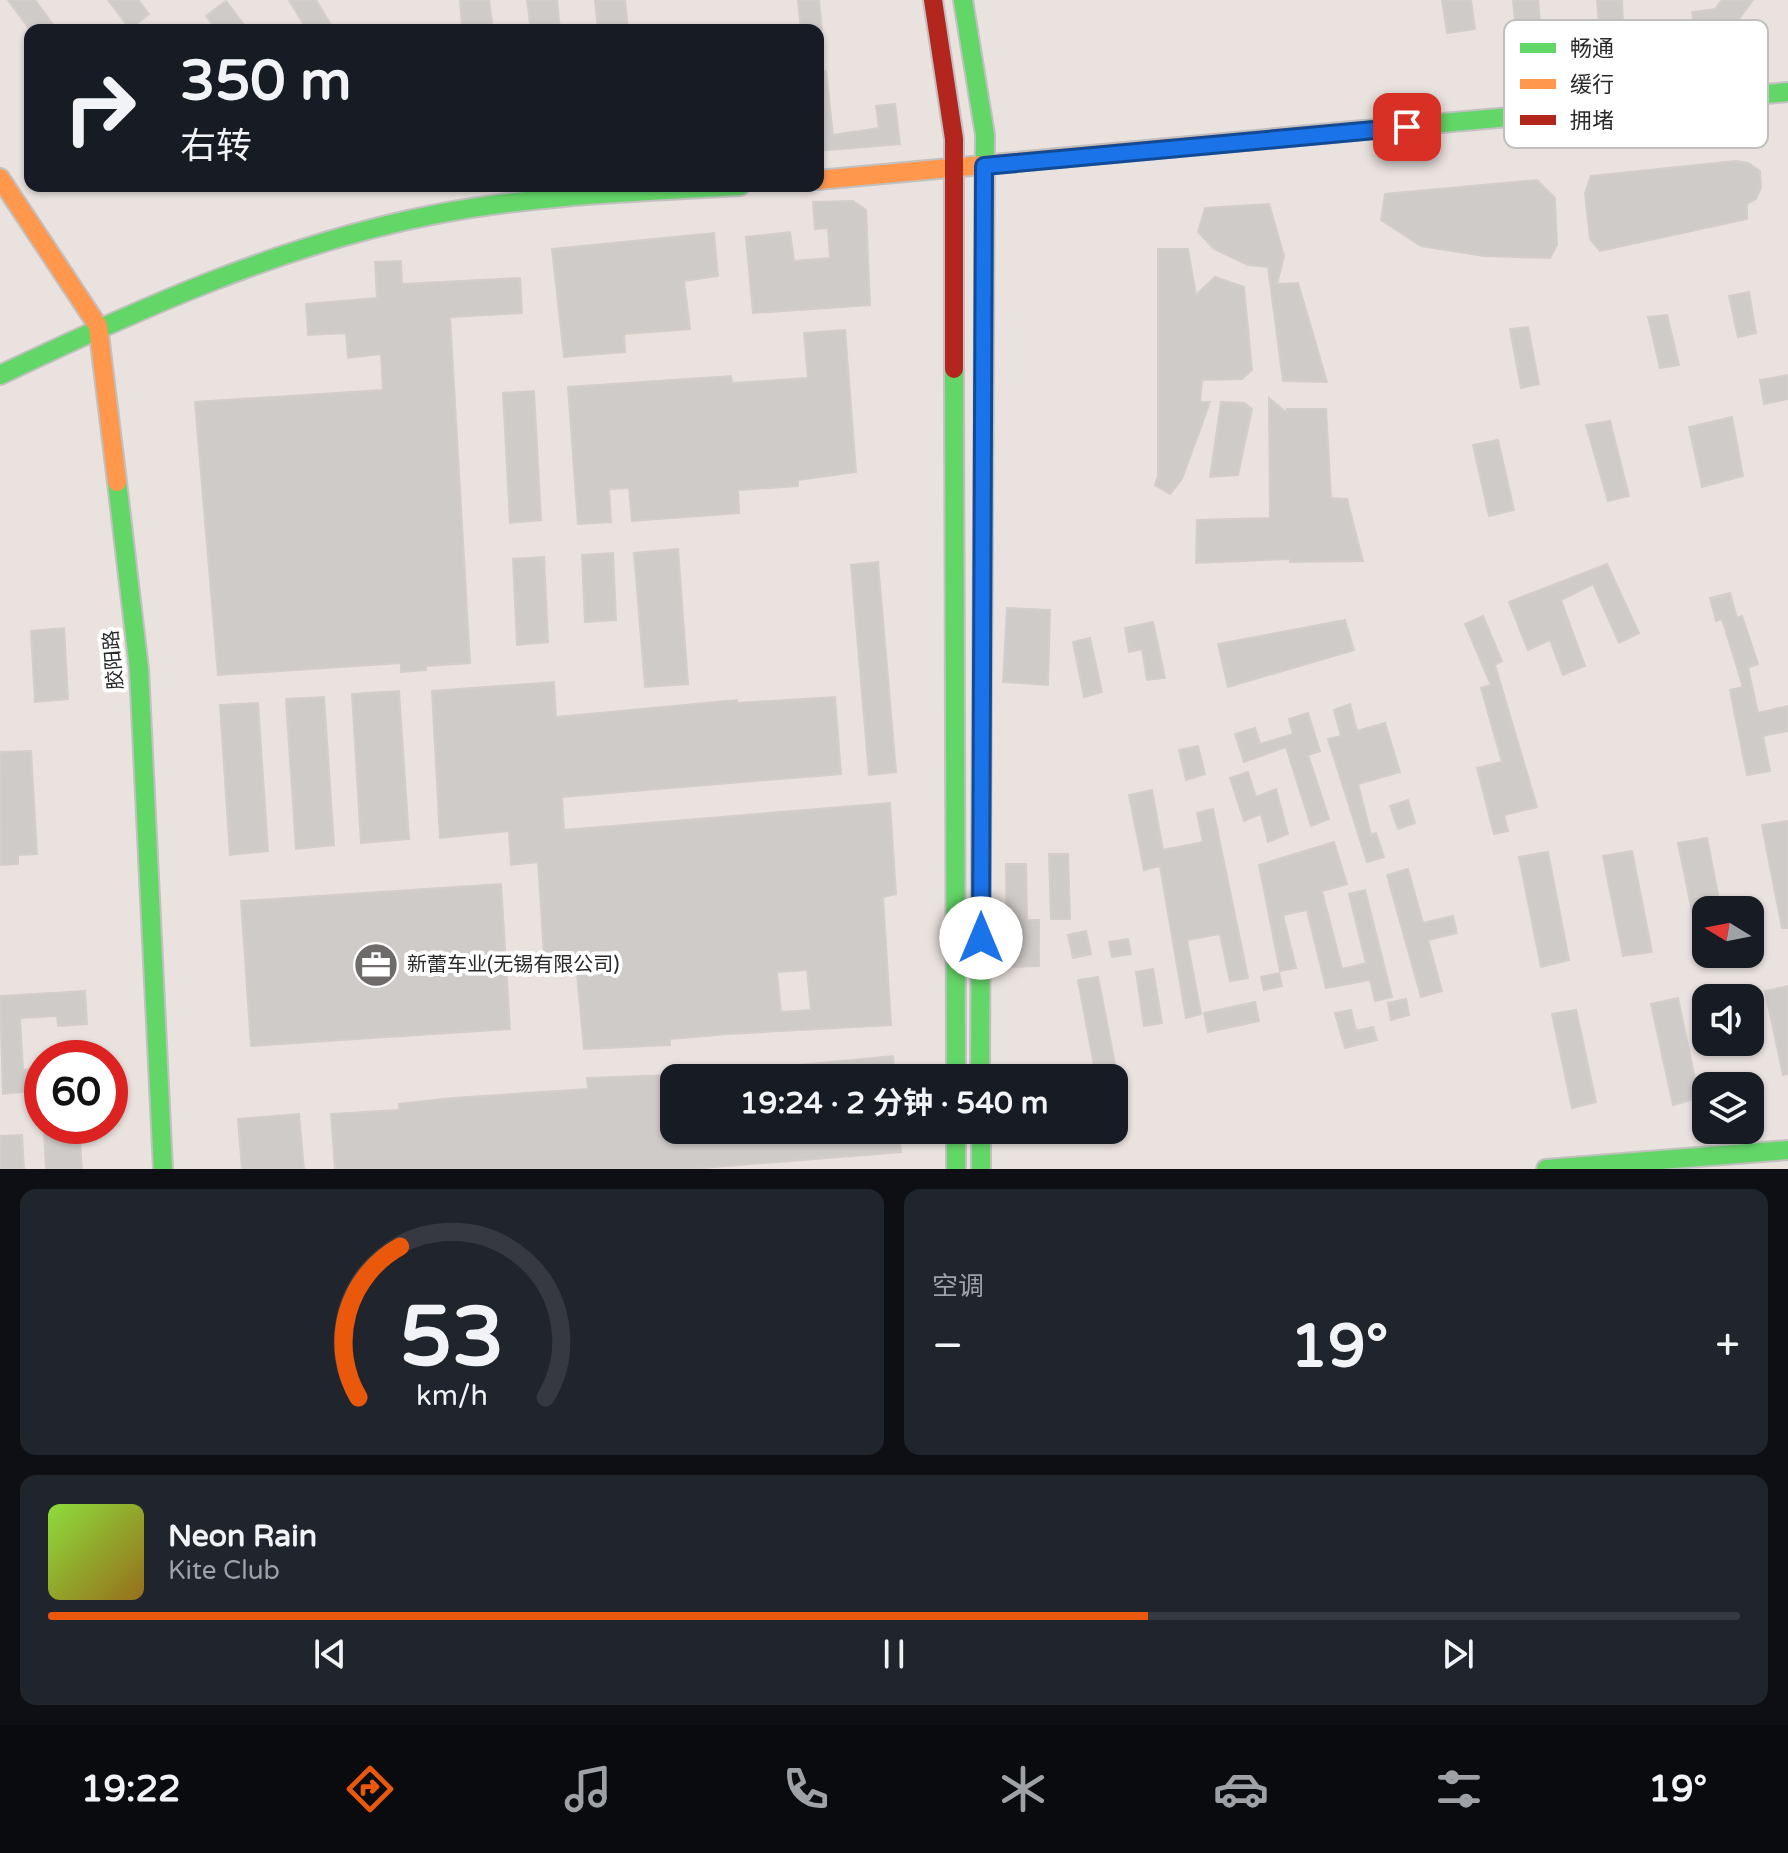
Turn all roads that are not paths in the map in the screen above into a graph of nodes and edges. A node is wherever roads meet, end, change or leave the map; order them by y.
1 (933, 0) edge
2 (963, 0) edge
3 (1788, 92) edge
4 (1768, 94) edge
5 (1504, 118) edge
6 (984, 166) junction
7 (953, 170) junction
8 (0, 178) edge
9 (824, 180) edge
10 (655, 192) edge
11 (98, 326) junction
12 (0, 375) edge
13 (956, 1064) edge
14 (980, 1064) edge
15 (956, 1144) edge
16 (981, 1144) edge
17 (1788, 1150) edge
18 (163, 1169) edge
19 (956, 1169) edge
20 (981, 1169) edge
21 (1546, 1169) edge

1 - 7 main road
2 - 6 main road
3 - 4 main road
5 - 6 main road
6 - 7 main road
6 - 14 main road
7 - 9 main road
7 - 13 main road
8 - 11 main road, 胶阳路
10 - 11 main road
11 - 12 main road
11 - 18 main road, 胶阳路
15 - 19 main road
16 - 20 main road
17 - 21 main road

